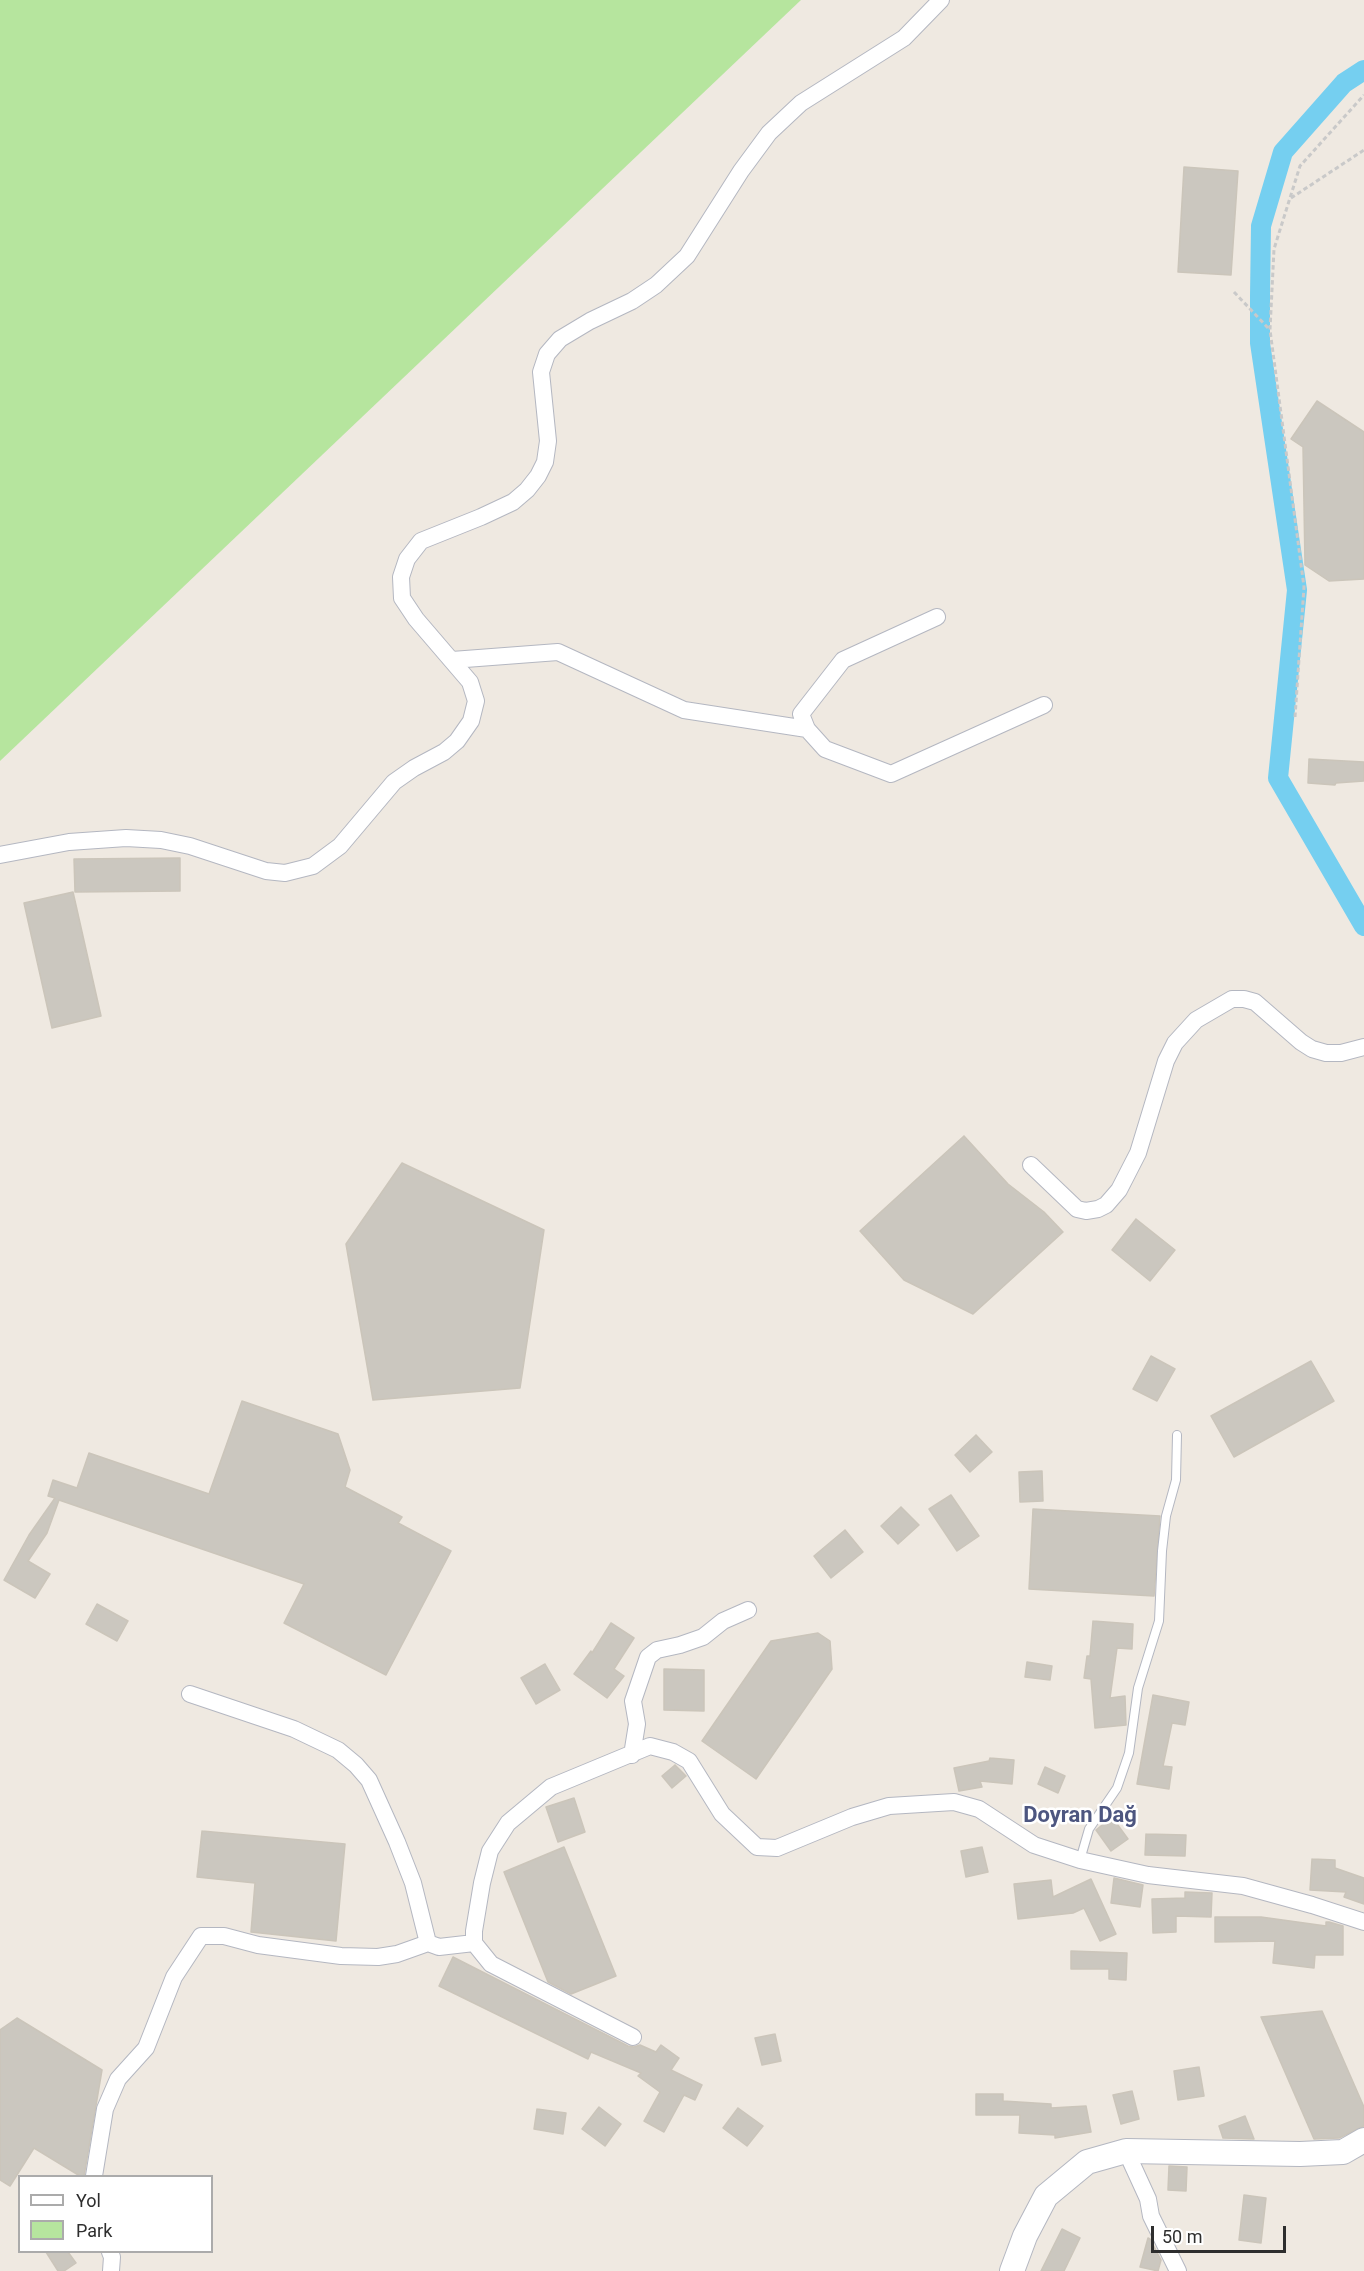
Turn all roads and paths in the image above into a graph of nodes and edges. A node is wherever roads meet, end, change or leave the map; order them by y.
1 (941, 0) edge
2 (1364, 95) edge
3 (1364, 150) edge
4 (1289, 199) junction
5 (1233, 292) dead end
6 (1270, 330) junction
7 (938, 617) dead end
8 (452, 660) junction
9 (1044, 705) dead end
10 (1295, 717) dead end
11 (807, 729) junction
12 (0, 855) edge
13 (1364, 1047) edge
14 (1031, 1165) dead end
15 (1177, 1435) dead end
16 (748, 1610) dead end
17 (190, 1694) dead end
18 (632, 1755) junction
19 (1080, 1860) junction
20 (1364, 1922) edge
21 (428, 1943) junction
22 (474, 1943) junction
23 (633, 2037) dead end
24 (1364, 2140) edge
25 (1126, 2151) junction
26 (94, 2175) edge
27 (110, 2253) edge
28 (111, 2271) edge
29 (1012, 2271) edge
30 (1178, 2271) edge

1 - 8 street
2 - 4 path
3 - 4 path
4 - 6 path
5 - 6 path
6 - 10 path
7 - 11 street
8 - 11 street
8 - 12 street
9 - 11 street
13 - 14 street
15 - 19 lane
16 - 18 street
17 - 21 street
18 - 19 street
18 - 22 street
19 - 20 street
21 - 22 street
21 - 26 street
22 - 23 street
24 - 25 street
25 - 29 street
25 - 30 street
27 - 28 street

